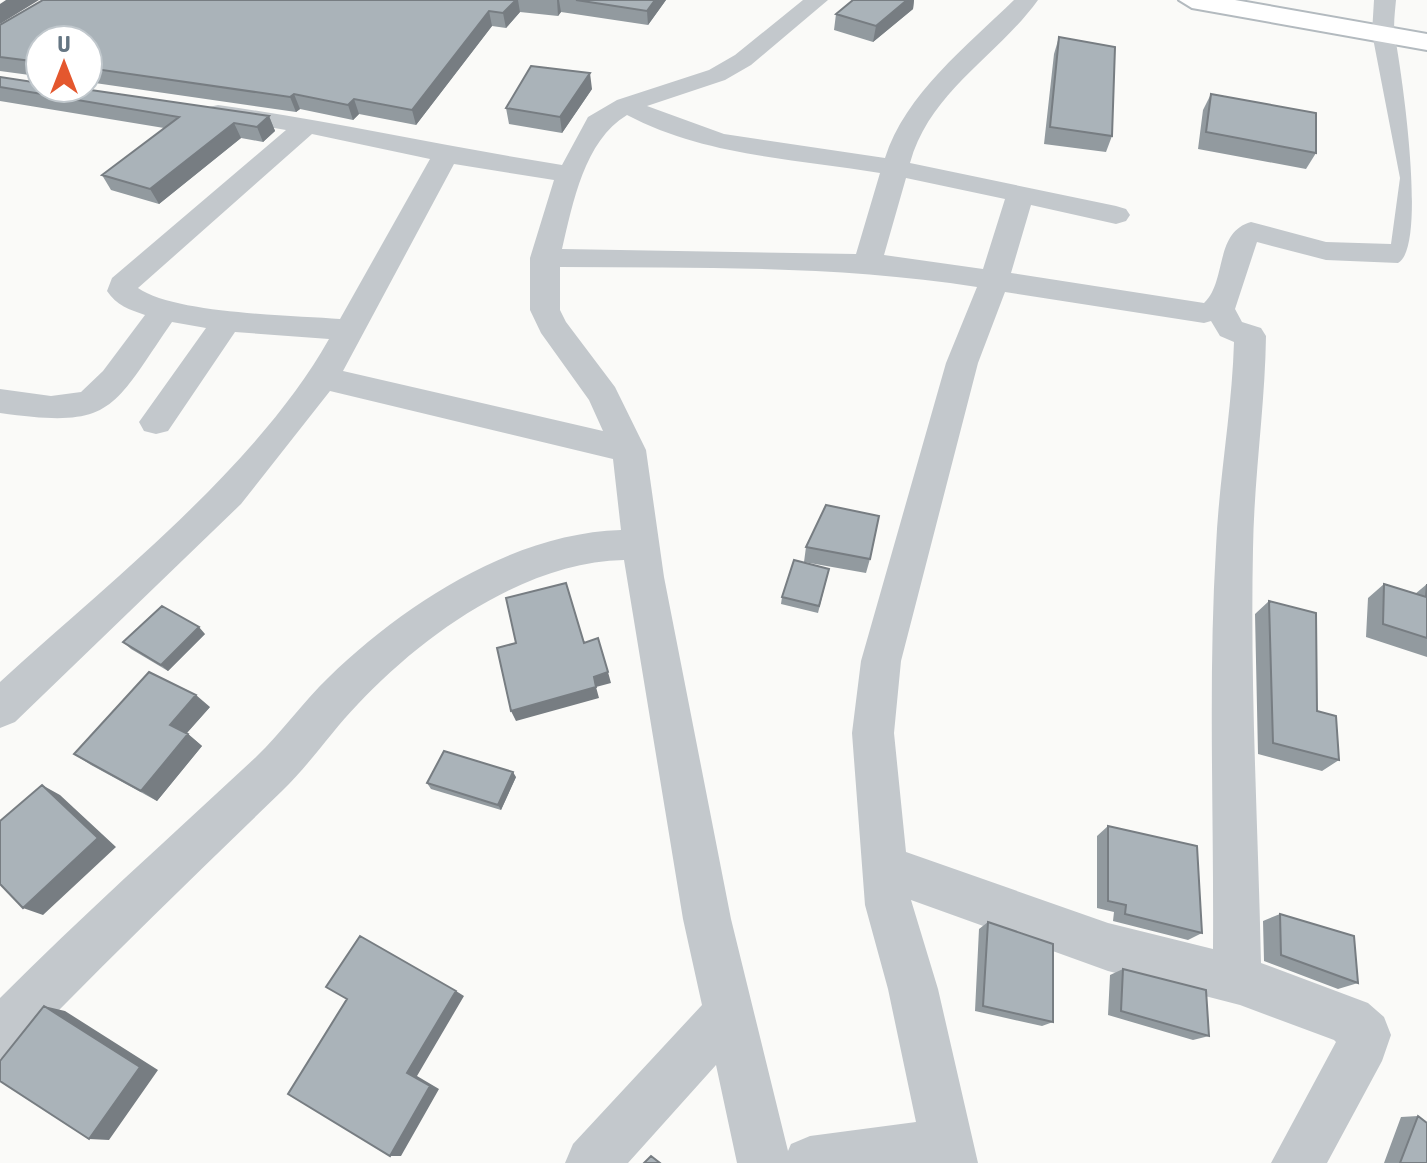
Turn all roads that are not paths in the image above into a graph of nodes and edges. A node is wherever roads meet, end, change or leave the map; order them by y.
1 (817, 0) edge
2 (1027, 0) edge
3 (1192, 0) edge
4 (1385, 0) edge
5 (1383, 33) junction
6 (1427, 42) edge
7 (626, 105) junction
8 (197, 109) edge
9 (307, 125) junction
10 (446, 155) junction
11 (894, 168) junction
12 (569, 174) junction
13 (1020, 195) junction
14 (1116, 215) dead end
15 (545, 258) junction
16 (867, 264) junction
17 (995, 278) junction
18 (1220, 309) junction
19 (163, 312) junction
20 (228, 319) junction
21 (347, 330) junction
22 (323, 378) junction
23 (0, 401) edge
24 (156, 422) dead end
25 (629, 450) junction
26 (641, 545) junction
27 (17, 672) edge
28 (0, 709) edge
29 (883, 867) junction
30 (1240, 980) junction
31 (729, 1013) junction
32 (0, 1034) edge
33 (945, 1152) edge
34 (592, 1163) edge
35 (764, 1163) edge
36 (810, 1163) edge
37 (1298, 1163) edge

1 - 7 street
2 - 11 street
3 - 5 street
4 - 5 street
5 - 6 street
5 - 18 street
7 - 11 street
7 - 12 street
8 - 9 street
9 - 10 street
9 - 19 street
10 - 12 street
10 - 21 street
11 - 13 street
11 - 16 street
12 - 15 street
13 - 14 street
13 - 17 street
15 - 16 street
15 - 25 street
16 - 17 street
17 - 18 street
17 - 29 street
18 - 30 street
19 - 20 street
19 - 23 street
20 - 21 street
20 - 24 street
21 - 22 street
22 - 25 street
22 - 27 street
25 - 26 street
26 - 31 street
26 - 32 street
27 - 28 street
29 - 30 street
29 - 33 street
30 - 37 street
31 - 34 street
31 - 35 street
33 - 36 street

